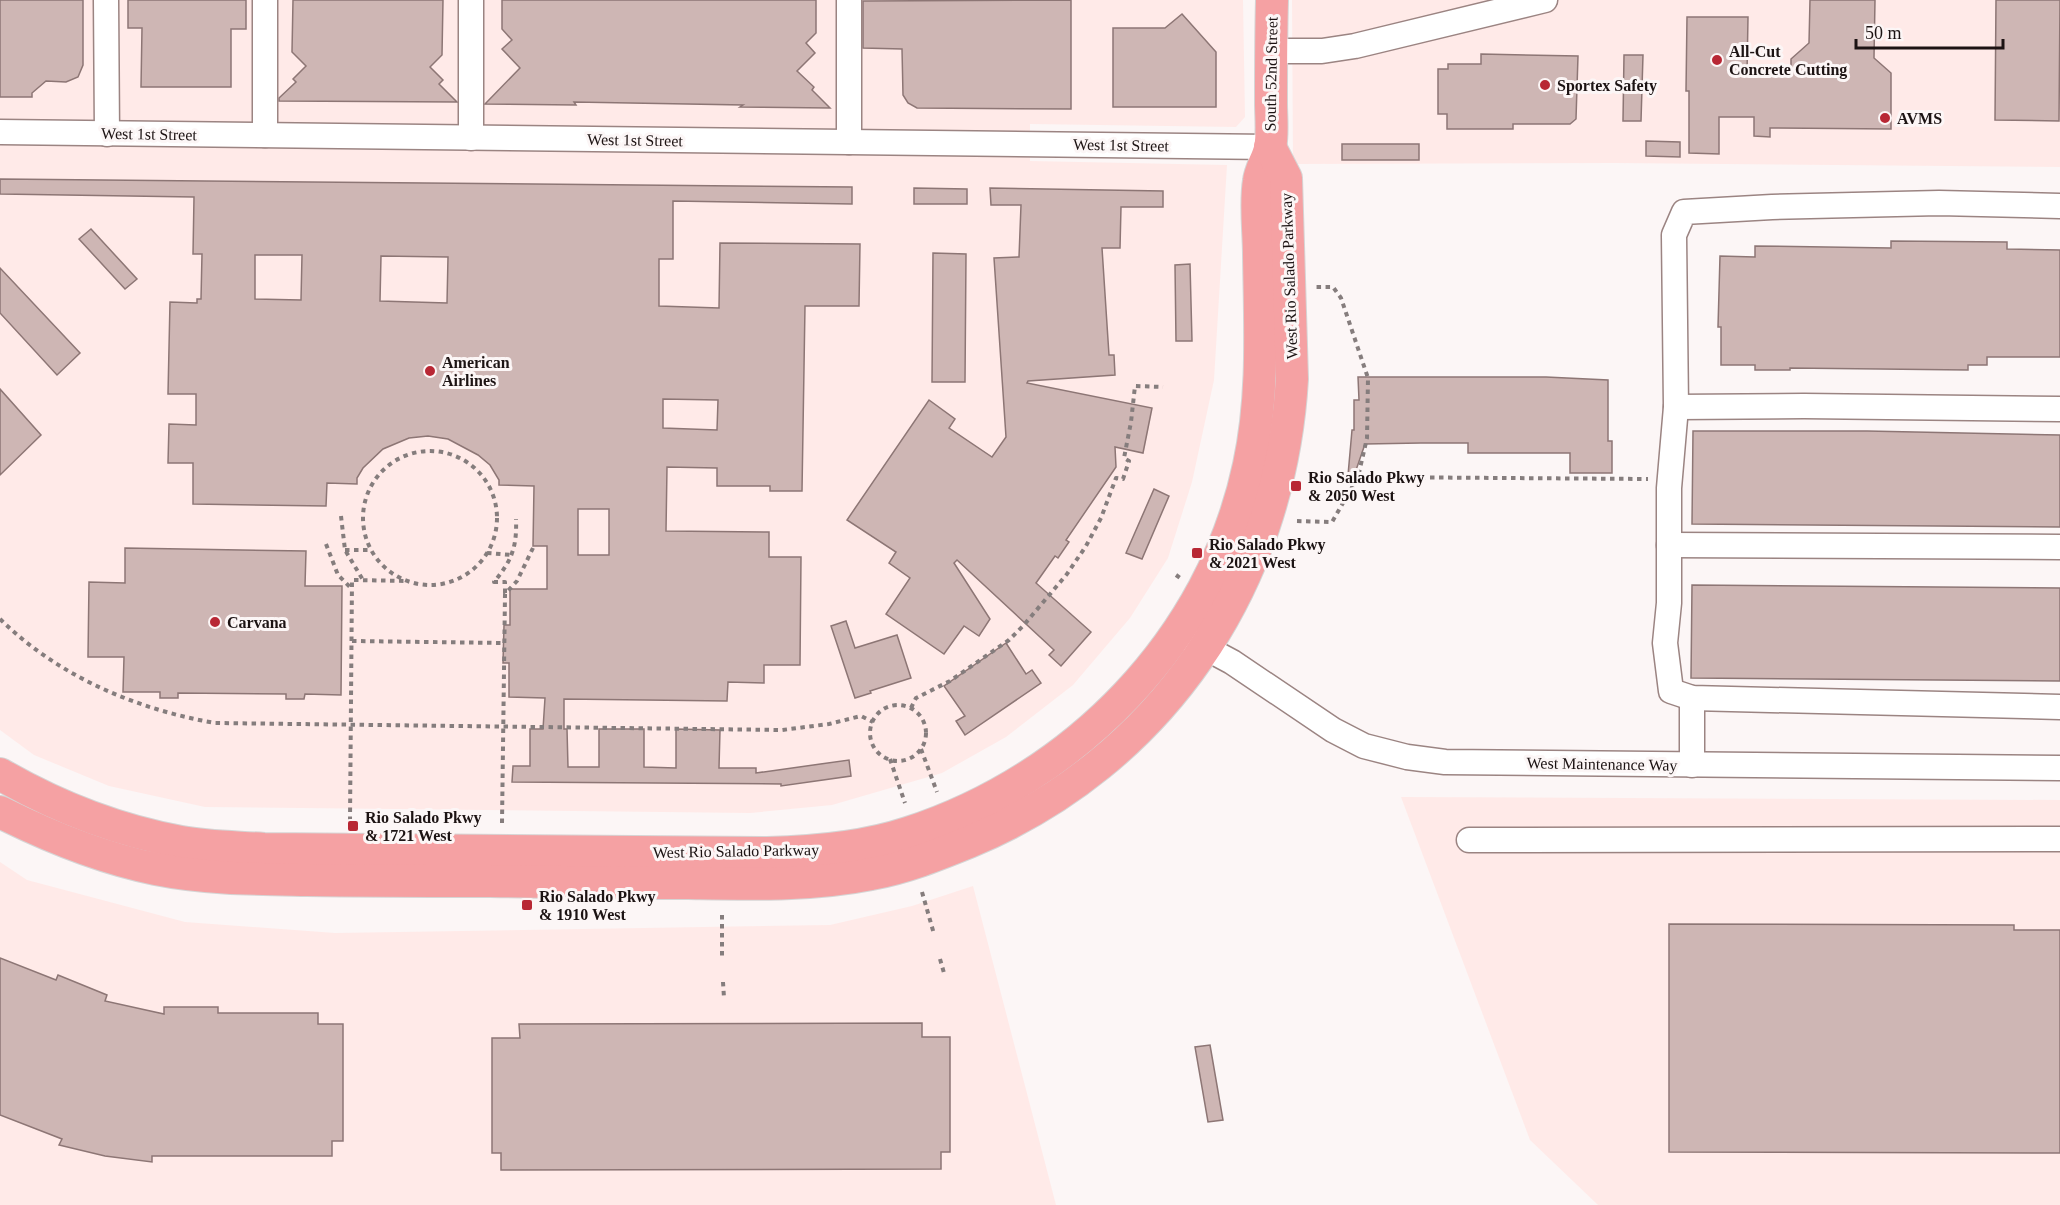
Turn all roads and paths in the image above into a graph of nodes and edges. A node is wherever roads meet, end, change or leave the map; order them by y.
1 (106, 0) edge
2 (265, 0) edge
3 (471, 0) edge
4 (849, 0) edge
5 (1272, 0) edge
6 (1545, 0) edge
7 (1271, 51) junction
8 (0, 132) edge
9 (107, 134) junction
10 (264, 135) junction
11 (471, 138) junction
12 (849, 142) junction
13 (1270, 147) junction
14 (2060, 206) edge
15 (1306, 287) dead end
16 (1164, 387) dead end
17 (1676, 408) junction
18 (2060, 408) edge
19 (1358, 477) junction
20 (1656, 479) dead end
21 (341, 516) dead end
22 (516, 519) dead end
23 (1297, 521) dead end
24 (326, 544) dead end
25 (1669, 545) junction
26 (2060, 547) edge
27 (533, 548) dead end
28 (345, 550) junction
29 (371, 550) junction
30 (487, 553) junction
31 (512, 555) junction
32 (363, 580) junction
33 (406, 581) junction
34 (352, 590) junction
35 (505, 594) junction
36 (0, 619) edge
37 (1178, 632) junction
38 (352, 641) junction
39 (504, 643) junction
40 (1204, 648) junction
41 (1692, 698) junction
42 (2060, 706) edge
43 (911, 708) junction
44 (873, 722) junction
45 (351, 725) junction
46 (503, 727) junction
47 (921, 749) junction
48 (890, 759) junction
49 (1692, 765) junction
50 (2060, 768) edge
51 (0, 774) edge
52 (937, 792) dead end
53 (905, 803) dead end
54 (0, 812) edge
55 (350, 821) dead end
56 (502, 823) dead end
57 (2060, 839) edge
58 (1469, 840) dead end
59 (922, 891) dead end
60 (722, 915) dead end
61 (934, 934) dead end
62 (940, 958) dead end
63 (722, 959) dead end
64 (944, 974) dead end
65 (723, 982) dead end
66 (724, 998) dead end

1 - 9 street
2 - 10 street
3 - 11 street
4 - 12 street
5 - 7 main road, South 52nd Street
6 - 7 street
7 - 13 main road, South 52nd Street
8 - 9 street, West 1st Street
9 - 10 street, West 1st Street
10 - 11 street, West 1st Street
11 - 12 street, West 1st Street
12 - 13 street, West 1st Street
13 - 37 main road, West Rio Salado Parkway
13 - 40 main road, West Rio Salado Parkway
14 - 17 street
15 - 19 path
16 - 43 path
17 - 18 street
17 - 25 street
19 - 20 path
19 - 23 path
21 - 28 path
22 - 31 path
24 - 34 path
25 - 26 street
25 - 41 street
27 - 35 path
28 - 29 path
28 - 32 path
29 - 30 path
29 - 33 path
30 - 31 path
30 - 33 path
31 - 35 path
32 - 33 path
32 - 34 path
34 - 38 path
35 - 39 path
36 - 45 path
37 - 40 street, West Maintenance Way
37 - 51 main road, West Rio Salado Parkway
38 - 39 path
38 - 45 path
39 - 46 path
40 - 49 street, West Maintenance Way
40 - 54 main road, West Rio Salado Parkway
41 - 42 street
41 - 49 street
43 - 44 path
43 - 47 path
44 - 46 path
44 - 48 path
45 - 46 path
45 - 55 path
46 - 56 path
47 - 48 path
47 - 52 path
48 - 53 path
49 - 50 street, West Maintenance Way
57 - 58 street
59 - 61 path
60 - 63 path
62 - 64 path
65 - 66 path

